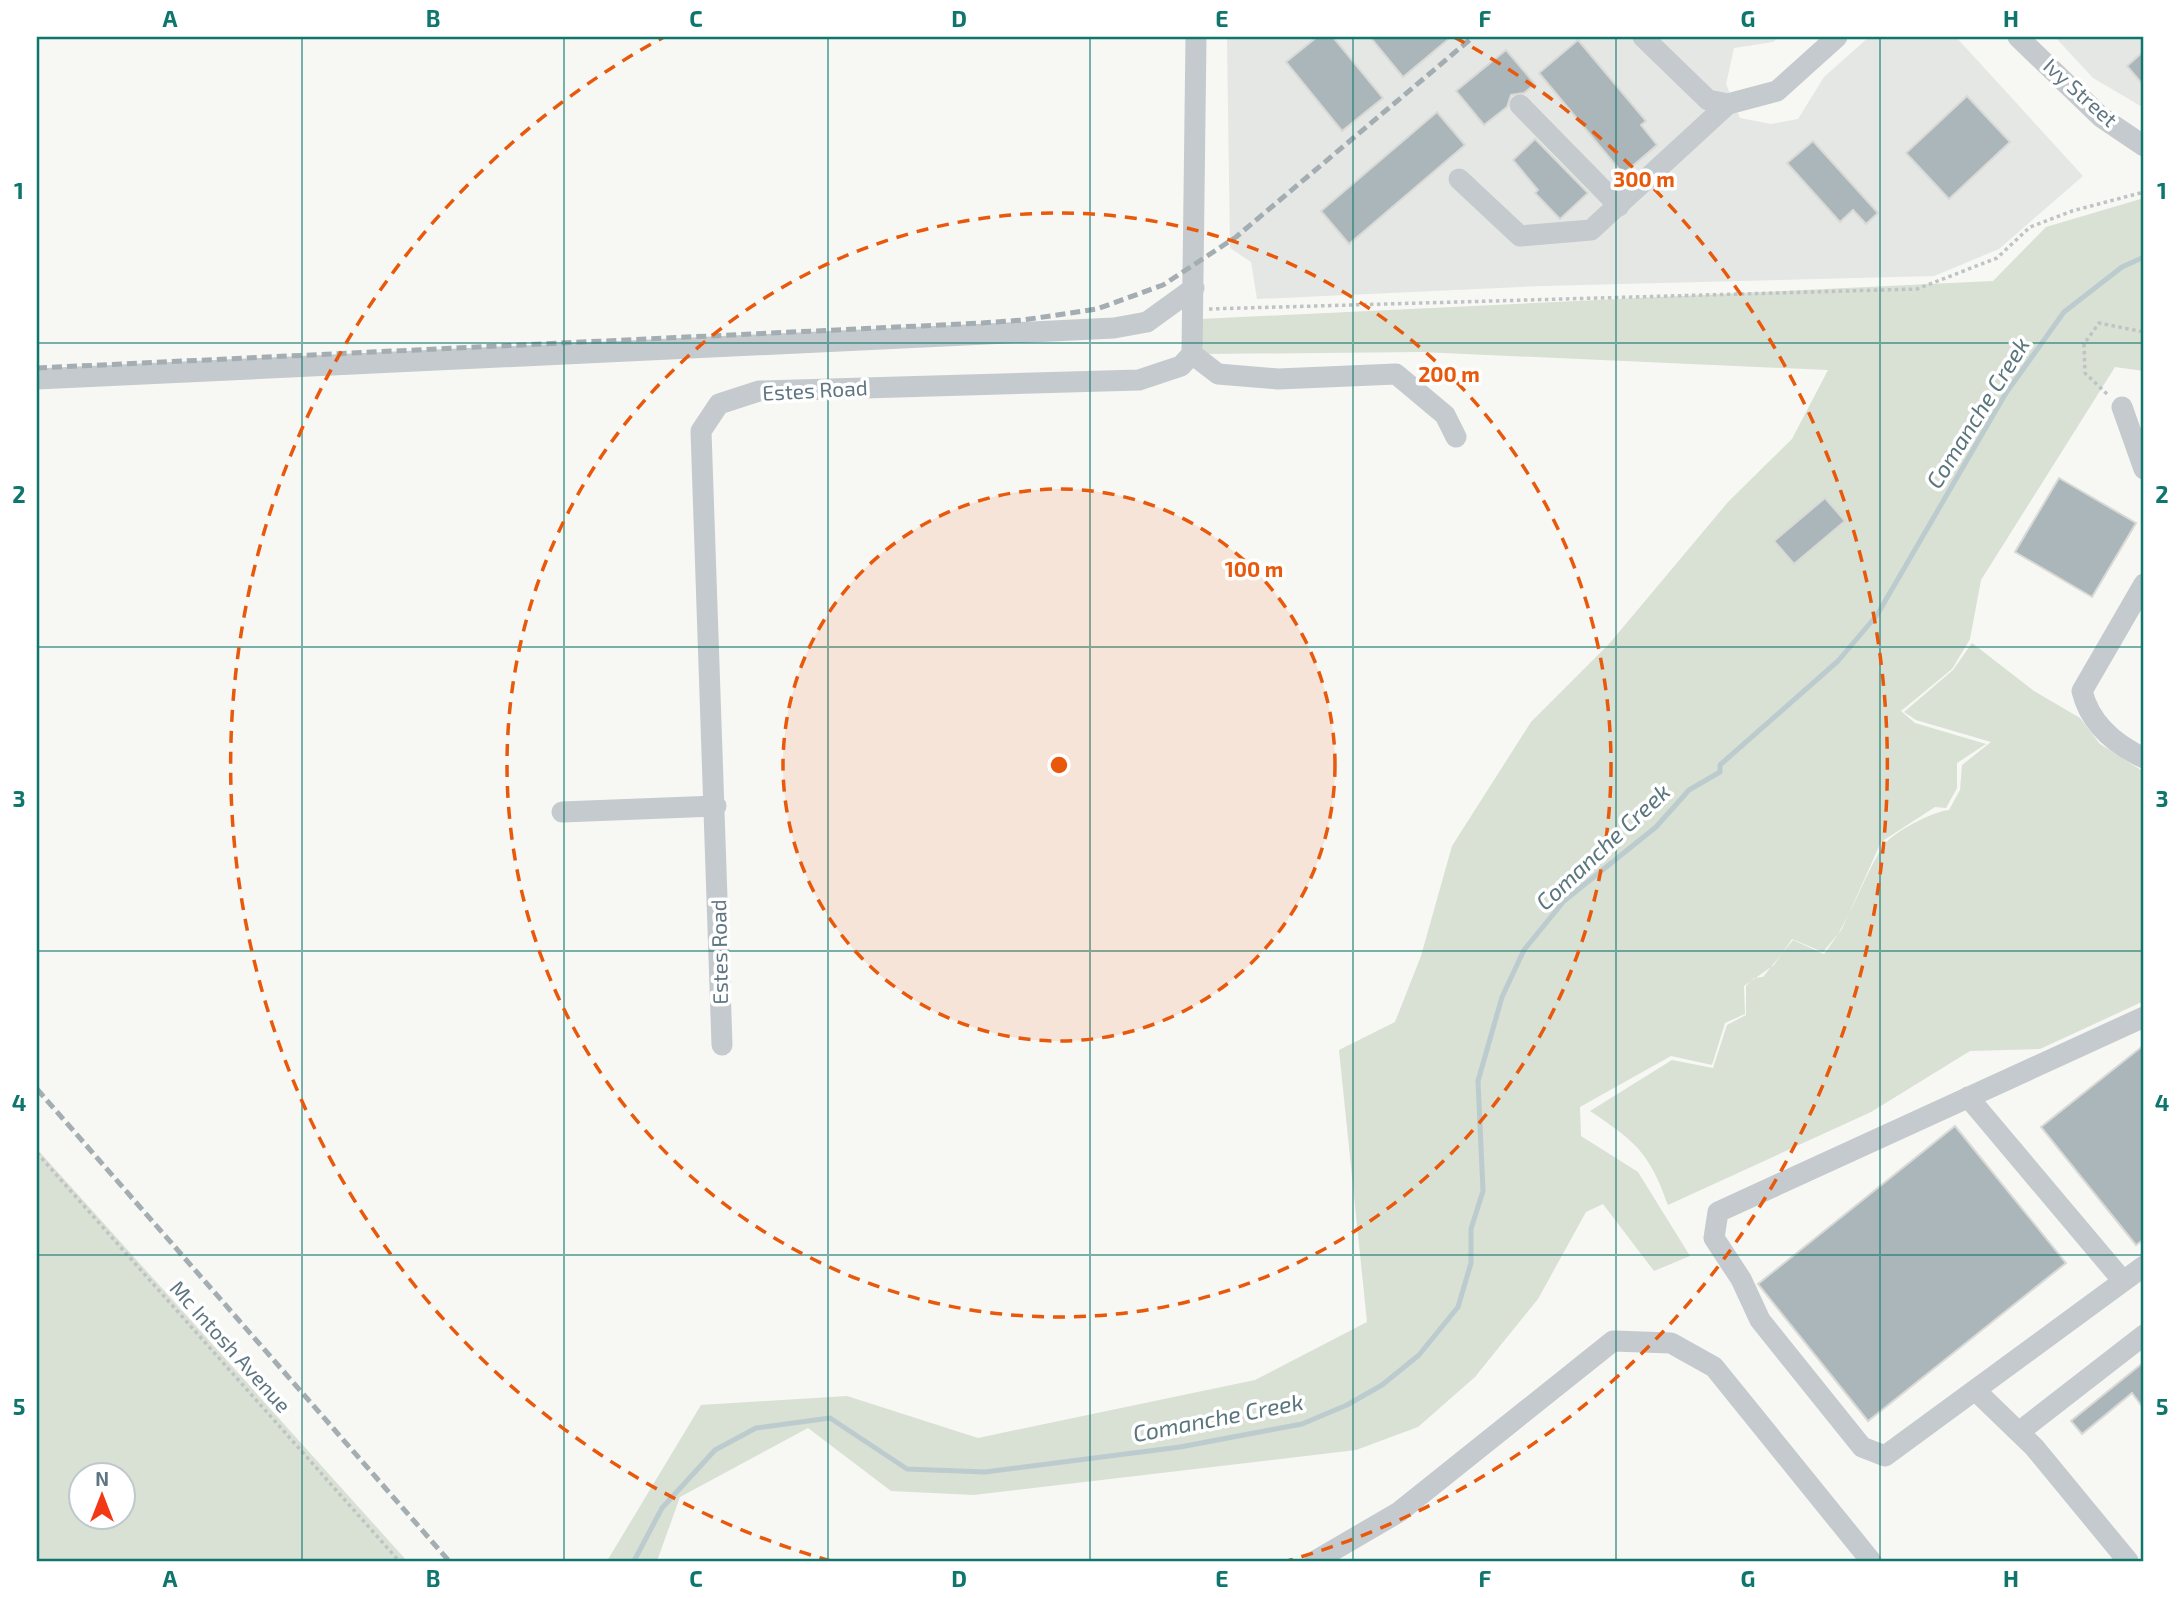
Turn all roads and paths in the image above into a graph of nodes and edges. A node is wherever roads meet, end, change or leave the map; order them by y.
1 (1195, 37) edge
2 (1643, 37) edge
3 (1837, 37) edge
4 (2018, 37) edge
5 (1728, 104) junction
6 (1520, 105) dead end
7 (2144, 146) edge
8 (1459, 178) dead end
9 (2144, 192) edge
10 (1619, 206) junction
11 (1194, 288) junction
12 (1193, 309) junction
13 (2144, 332) edge
14 (1192, 354) junction
15 (37, 379) edge
16 (2122, 407) joint
17 (1456, 437) dead end
18 (2144, 470) edge
19 (2144, 584) edge
20 (2144, 758) edge
21 (716, 806) junction
22 (562, 812) dead end
23 (2144, 1017) edge
24 (722, 1045) dead end
25 (1968, 1097) junction
26 (37, 1153) edge
27 (2144, 1266) edge
28 (2123, 1281) junction
29 (2144, 1335) edge
30 (1975, 1390) junction
31 (2019, 1432) junction
32 (399, 1561) edge
33 (1315, 1561) edge
34 (1871, 1561) edge
35 (2128, 1561) edge

1 - 11 street
2 - 5 street
3 - 5 street
4 - 7 street, Ivy Street
5 - 10 street
6 - 10 street
8 - 10 street
9 - 12 path
11 - 12 street
11 - 15 street
12 - 14 street
13 - 16 path
14 - 17 street
14 - 21 street, Estes Road
16 - 18 street
19 - 20 street
21 - 22 street
21 - 24 street, Estes Road
23 - 25 street
25 - 28 street
25 - 30 street
26 - 32 path, Mc Intosh Avenue
27 - 28 street
28 - 30 street
29 - 31 street
30 - 31 street
31 - 35 street
33 - 34 street

